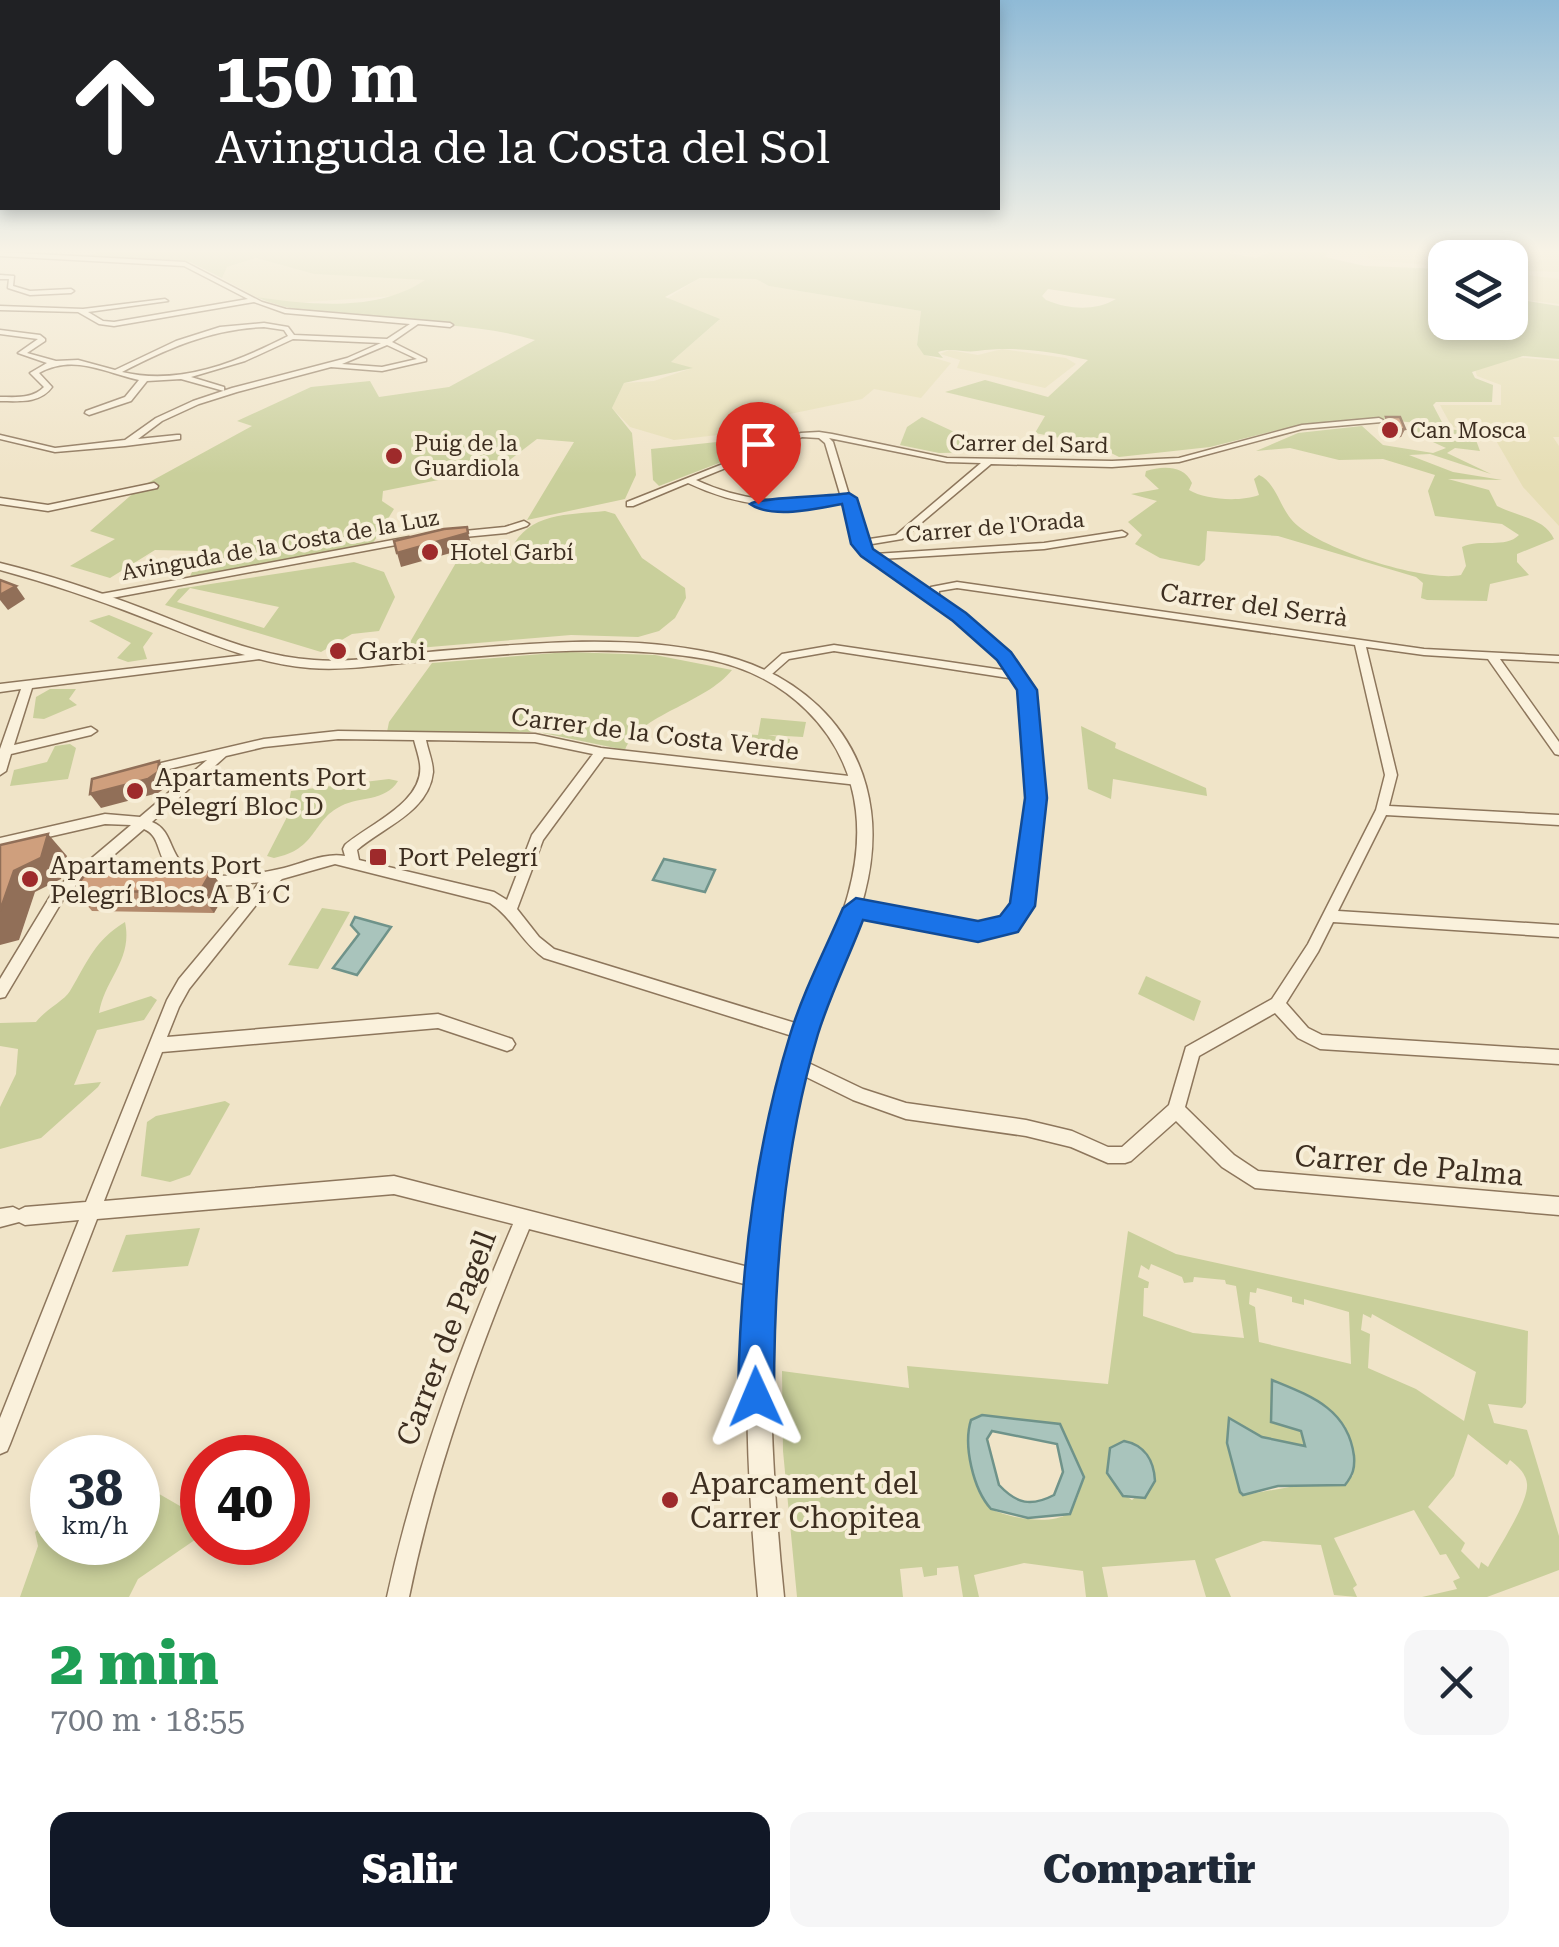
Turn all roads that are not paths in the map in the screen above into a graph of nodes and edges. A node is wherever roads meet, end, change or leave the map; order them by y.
1 (248, 326) edge
2 (267, 326) edge
3 (411, 326) edge
4 (0, 332) edge
5 (292, 336) junction
6 (386, 341) junction
7 (54, 363) junction
8 (328, 364) junction
9 (118, 371) junction
10 (179, 376) junction
11 (144, 378) junction
12 (224, 390) junction
13 (0, 399) edge
14 (104, 409) dead end
15 (1379, 420) dead end
16 (819, 434) junction
17 (0, 438) edge
18 (177, 438) dead end
19 (125, 444) junction
20 (990, 460) junction
21 (688, 480) junction
22 (154, 486) dead end
23 (849, 498) junction
24 (0, 501) edge
25 (630, 504) dead end
26 (524, 524) dead end
27 (1122, 534) dead end
28 (441, 536) edge
29 (425, 538) edge
30 (859, 544) junction
31 (872, 557) junction
32 (0, 566) edge
33 (896, 575) junction
34 (944, 585) junction
35 (101, 597) junction
36 (934, 598) junction
37 (1360, 643) junction
38 (1491, 655) junction
39 (263, 656) junction
40 (1004, 656) junction
41 (1559, 658) edge
42 (991, 669) junction
43 (768, 672) junction
44 (1022, 677) junction
45 (28, 684) junction
46 (0, 688) edge
47 (15, 724) junction
48 (0, 728) edge
49 (91, 731) dead end
50 (420, 738) junction
51 (3, 752) edge
52 (601, 752) junction
53 (1559, 752) edge
54 (222, 755) junction
55 (0, 772) edge
56 (134, 774) edge
57 (858, 781) junction
58 (1382, 810) junction
59 (1559, 820) edge
60 (144, 823) junction
61 (0, 843) edge
62 (353, 861) junction
63 (278, 875) junction
64 (512, 908) junction
65 (856, 908) junction
66 (1329, 916) junction
67 (1559, 931) edge
68 (0, 992) edge
69 (1277, 1004) junction
70 (804, 1033) junction
71 (507, 1044) dead end
72 (155, 1045) junction
73 (1559, 1058) edge
74 (796, 1064) junction
75 (1176, 1110) junction
76 (1559, 1206) edge
77 (93, 1210) junction
78 (13, 1217) edge
79 (525, 1218) junction
80 (760, 1279) junction
81 (0, 1444) edge
82 (398, 1597) edge
83 (771, 1597) edge

1 - 9 street
2 - 5 street
3 - 6 street
4 - 7 street
5 - 6 street
5 - 10 street
6 - 8 street
6 - 8 street
7 - 9 street
7 - 13 street
8 - 12 street
9 - 11 street
10 - 11 street
10 - 12 street
11 - 14 street
12 - 19 street
15 - 20 street, Carrer del Sard
16 - 20 street, Carrer del Sard
16 - 21 street, Carrer del Sard
16 - 23 street
17 - 19 street
18 - 19 street
20 - 30 street
21 - 23 street
21 - 25 street, Carrer del Sard
22 - 24 street
23 - 30 street
26 - 28 street, Avinguda de la Costa de la Luz
27 - 31 street, Carrer de l'Orada
29 - 35 street, Avinguda de la Costa de la Luz
30 - 31 street
31 - 33 street
32 - 35 street
33 - 34 street, Carrer del Serrà
33 - 36 street
34 - 36 street
34 - 37 street, Carrer del Serrà
35 - 39 street
36 - 40 street
37 - 38 street, Carrer del Serrà
37 - 58 street
38 - 41 street, Carrer del Serrà
38 - 53 street
39 - 43 street
39 - 45 street
40 - 42 street
40 - 44 street
42 - 43 street
42 - 44 street
43 - 57 street
44 - 65 street
45 - 46 street
45 - 47 street
47 - 48 street
47 - 51 street
49 - 51 street
50 - 52 street, Carrer de la Costa Verde
50 - 54 street, Carrer de la Costa Verde
50 - 62 street
51 - 55 street
52 - 57 street, Carrer de la Costa Verde
52 - 64 street
54 - 56 street, Carrer de la Costa Verde
54 - 60 street
57 - 65 street
58 - 59 street
58 - 66 street
60 - 61 street
60 - 63 street
60 - 68 street
62 - 63 street
62 - 64 street
63 - 72 street
64 - 70 street
65 - 70 street
66 - 67 street
66 - 69 street
69 - 73 street
69 - 75 street
70 - 74 street
71 - 72 street
72 - 77 street
74 - 75 street
74 - 80 street
75 - 76 street, Carrer de Palma
77 - 78 street
77 - 79 street
77 - 81 street
79 - 80 street
79 - 82 street, Carrer de Pagell
80 - 83 street

